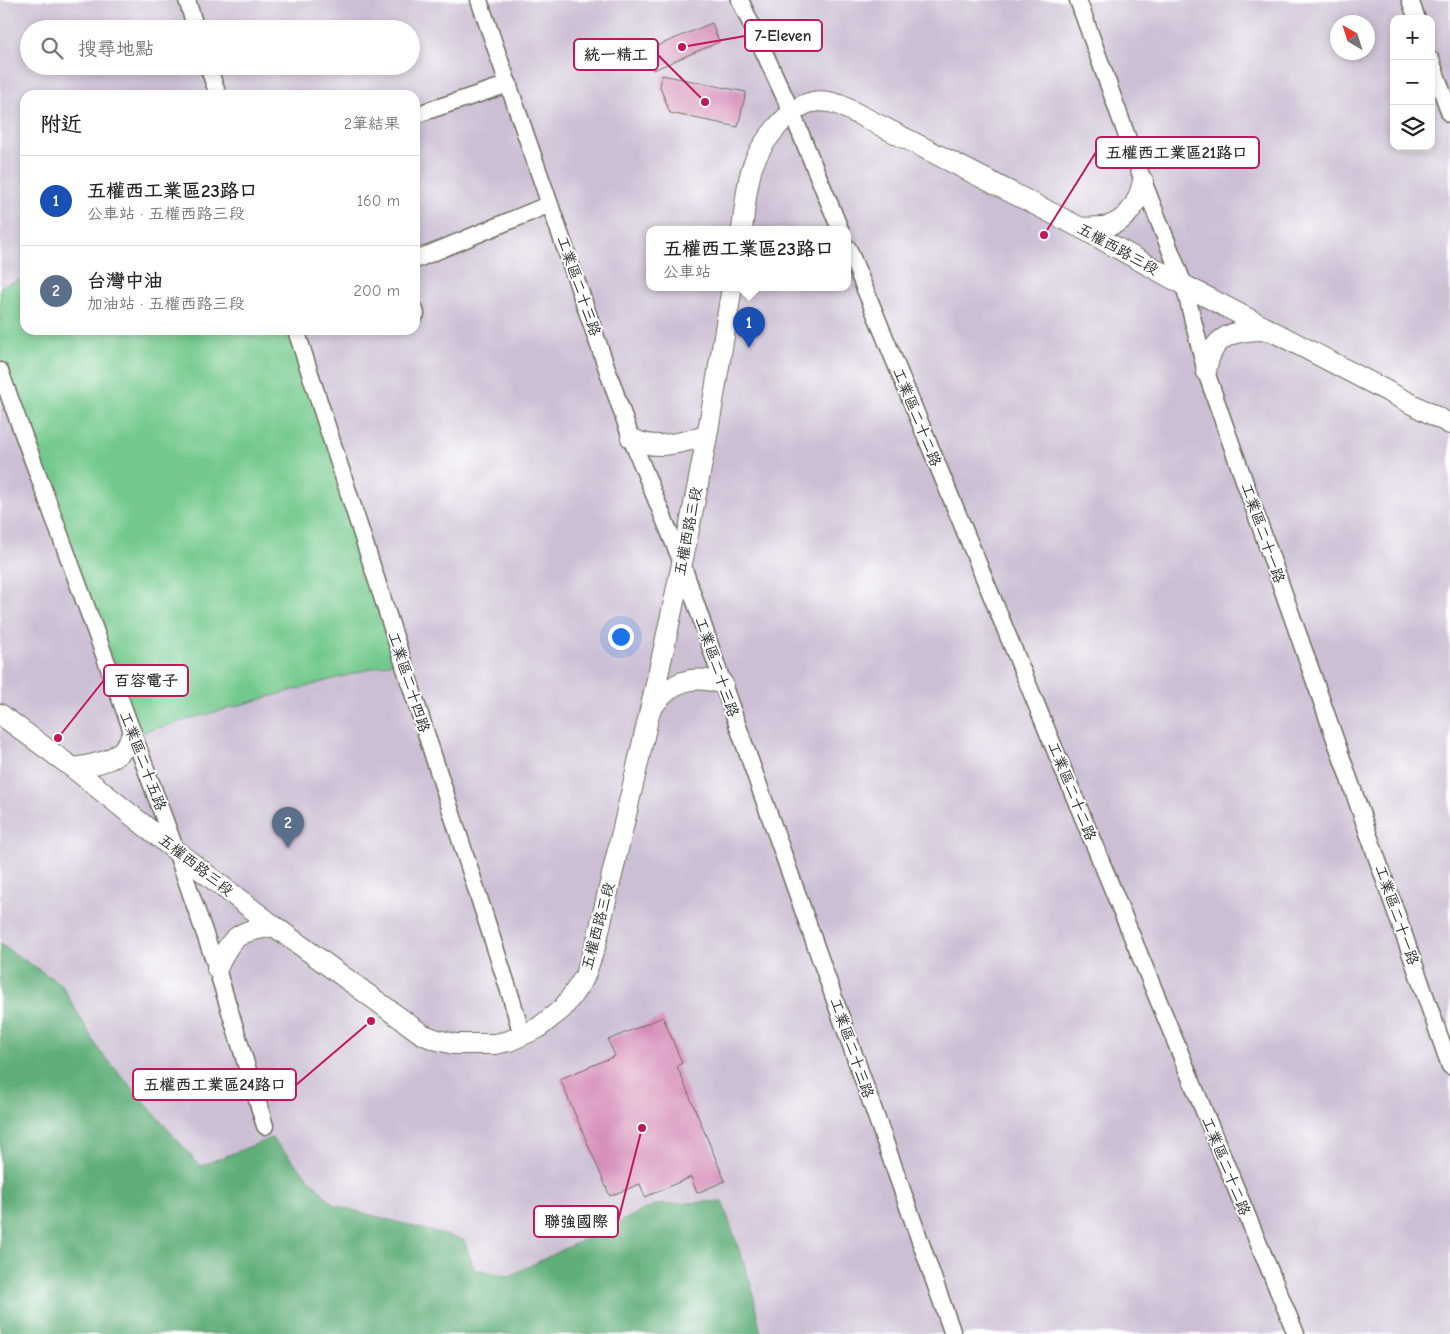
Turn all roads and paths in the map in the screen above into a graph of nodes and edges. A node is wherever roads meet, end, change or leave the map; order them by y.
1 (186, 0) edge
2 (479, 0) edge
3 (740, 0) edge
4 (1078, 0) edge
5 (1410, 0) edge
6 (1416, 15) edge
7 (193, 20) edge
8 (1435, 71) edge
9 (211, 75) edge
10 (509, 84) junction
11 (216, 90) edge
12 (420, 113) edge
13 (792, 113) junction
14 (1450, 114) edge
15 (1143, 181) junction
16 (550, 204) junction
17 (742, 226) edge
18 (839, 226) edge
19 (1080, 228) junction
20 (851, 255) edge
21 (420, 258) edge
22 (1184, 285) junction
23 (731, 291) edge
24 (1268, 330) junction
25 (298, 335) edge
26 (0, 371) edge
27 (1206, 372) junction
28 (1450, 424) edge
29 (707, 436) junction
30 (631, 438) junction
31 (682, 563) junction
32 (723, 684) junction
33 (650, 710) junction
34 (0, 714) edge
35 (132, 735) junction
36 (73, 768) junction
37 (176, 851) junction
38 (274, 926) junction
39 (217, 969) junction
40 (522, 1035) junction
41 (1450, 1066) edge
42 (265, 1126) dead end
43 (953, 1334) edge
44 (1296, 1334) edge

1 - 7 street
2 - 10 street, 工業區二十三路
3 - 13 street
4 - 15 street, 工業區二十一路
5 - 6 street
8 - 14 street
9 - 11 street
10 - 12 street
10 - 16 street, 工業區二十三路
13 - 17 main road, 五權西路三段
13 - 18 street
13 - 19 main road, 五權西路三段
15 - 19 main road
15 - 22 street, 工業區二十一路
16 - 21 street
16 - 30 street, 工業區二十三路
19 - 22 main road, 五權西路三段
20 - 44 street, 工業區二十二路
22 - 24 main road, 五權西路三段
22 - 27 street, 工業區二十一路
23 - 29 main road, 五權西路三段
24 - 27 main road
24 - 28 main road, 五權西路三段
25 - 40 street, 工業區二十四路
26 - 35 street, 工業區二十五路
27 - 41 street, 工業區二十一路
29 - 30 main road
29 - 31 main road, 五權西路三段
30 - 31 street, 工業區二十三路
31 - 32 street, 工業區二十三路
31 - 33 main road, 五權西路三段
32 - 33 main road
32 - 43 street, 工業區二十三路
33 - 40 main road, 五權西路三段
34 - 36 main road, 五權西路三段
35 - 36 main road
35 - 37 street, 工業區二十五路
36 - 37 main road, 五權西路三段
37 - 38 main road, 五權西路三段
37 - 39 street, 工業區二十五路
38 - 39 main road
38 - 40 main road, 五權西路三段
39 - 42 street, 工業區二十五路

